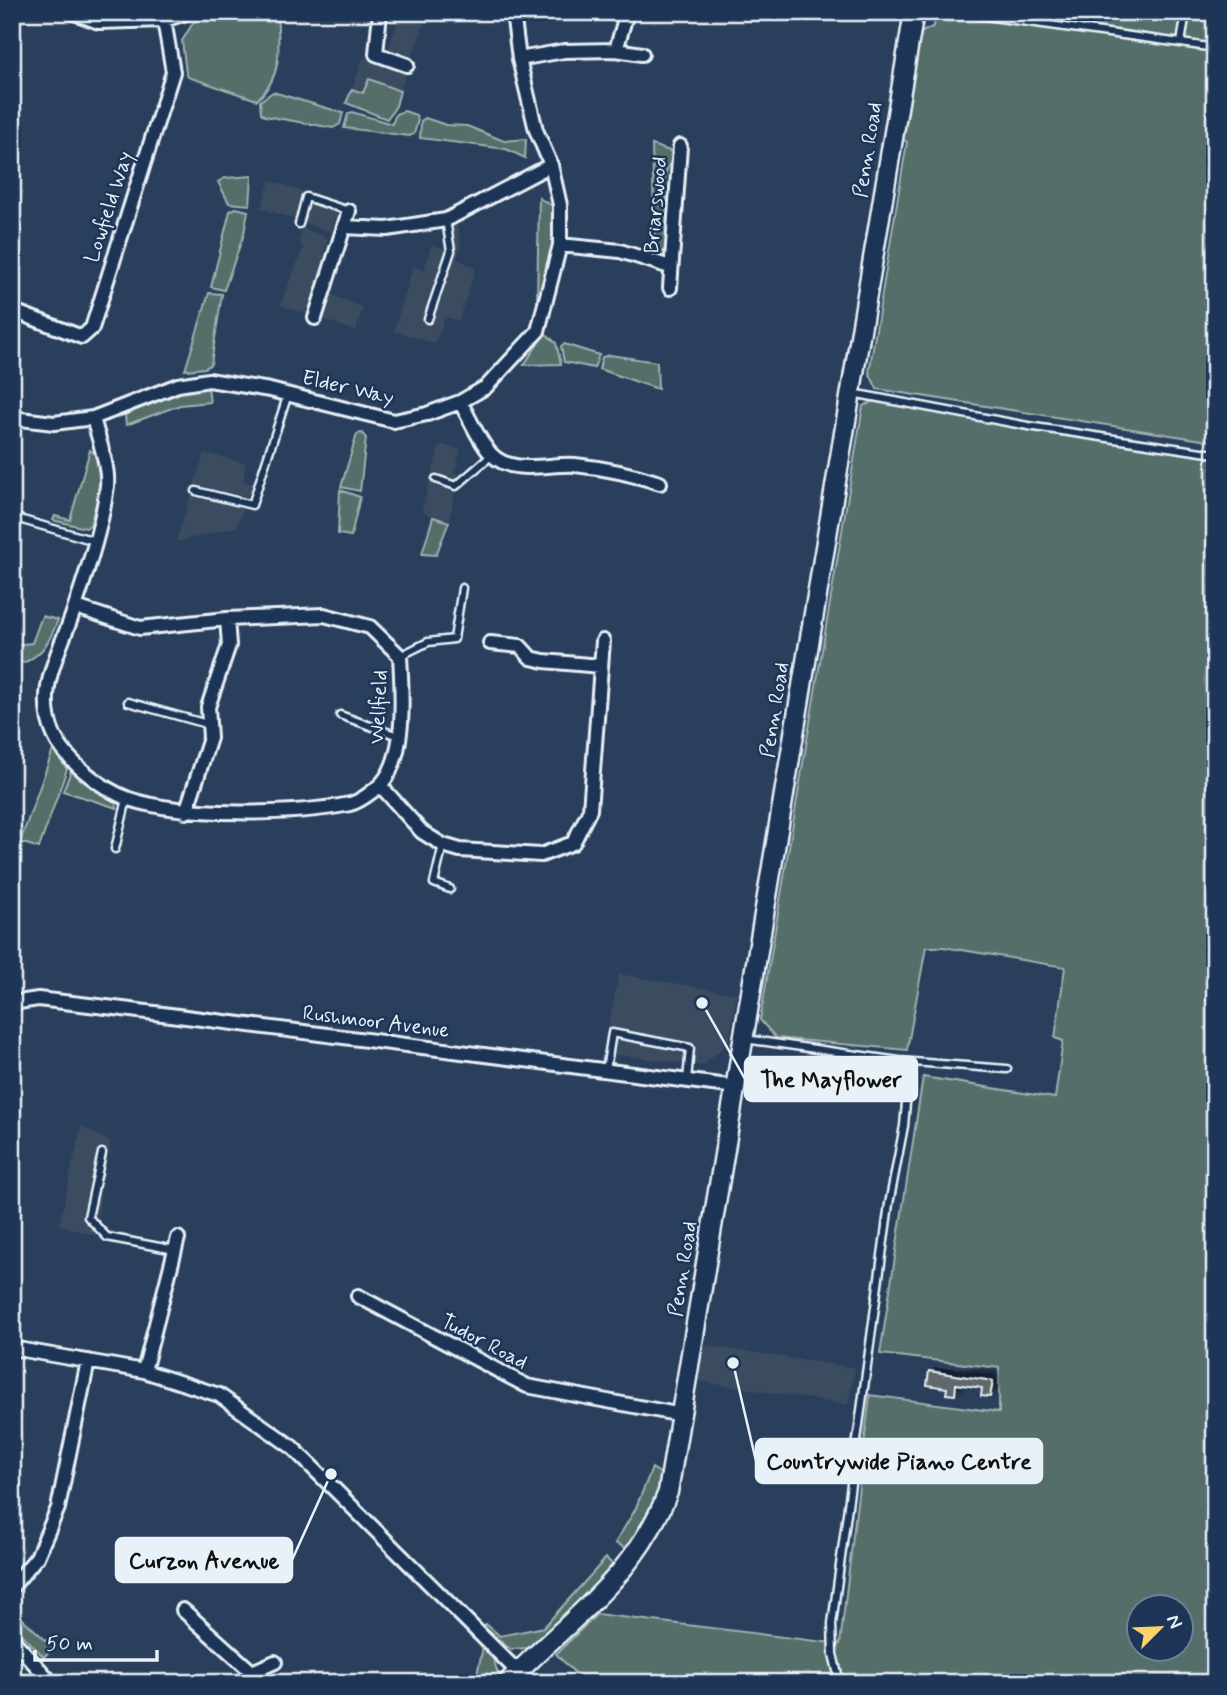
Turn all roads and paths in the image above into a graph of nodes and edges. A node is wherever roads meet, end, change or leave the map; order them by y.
1 (72, 12) edge
2 (189, 12) edge
3 (380, 12) edge
4 (513, 12) edge
5 (627, 12) edge
6 (914, 12) edge
7 (956, 12) edge
8 (1186, 12) edge
9 (164, 20) junction
10 (1181, 43) junction
11 (1215, 48) edge
12 (616, 50) junction
13 (642, 54) dead end
14 (519, 59) junction
15 (407, 65) dead end
16 (680, 146) dead end
17 (551, 165) junction
18 (349, 211) joint
19 (446, 220) junction
20 (299, 224) dead end
21 (344, 227) junction
22 (560, 245) junction
23 (670, 267) junction
24 (670, 288) dead end
25 (19, 313) dead end
26 (315, 318) dead end
27 (428, 319) dead end
28 (850, 393) junction
29 (288, 394) junction
30 (460, 402) junction
31 (12, 418) edge
32 (93, 418) junction
33 (1215, 454) edge
34 (492, 455) junction
35 (436, 479) dead end
36 (660, 483) dead end
37 (196, 491) dead end
38 (12, 523) edge
39 (95, 541) junction
40 (462, 588) dead end
41 (76, 607) junction
42 (227, 619) junction
43 (603, 641) dead end
44 (490, 643) dead end
45 (400, 656) junction
46 (600, 666) junction
47 (128, 702) dead end
48 (340, 715) dead end
49 (208, 724) junction
50 (398, 736) junction
51 (380, 785) junction
52 (127, 799) junction
53 (186, 812) junction
54 (443, 845) junction
55 (114, 849) dead end
56 (450, 889) dead end
57 (12, 1003) edge
58 (743, 1038) junction
59 (899, 1061) junction
60 (1007, 1069) dead end
61 (606, 1070) junction
62 (687, 1080) junction
63 (736, 1087) junction
64 (102, 1153) dead end
65 (176, 1244) joint
66 (358, 1296) dead end
67 (12, 1348) edge
68 (88, 1361) junction
69 (145, 1371) junction
70 (682, 1415) junction
71 (12, 1587) edge
72 (183, 1610) dead end
73 (12, 1639) edge
74 (275, 1662) dead end
75 (252, 1672) junction
76 (513, 1677) edge
77 (52, 1683) edge
78 (242, 1683) edge
79 (839, 1683) edge

1 - 9 street
2 - 9 street
3 - 15 street
4 - 14 street, Elder Way
5 - 12 street
6 - 28 main road, Penn Road
7 - 10 lane
8 - 10 lane
9 - 25 street, Lowfield Way
10 - 11 lane
12 - 13 street
12 - 14 street
14 - 17 street, Elder Way
16 - 23 street, Briarswood
17 - 19 street
17 - 22 street, Elder Way
18 - 20 lane
18 - 21 street
19 - 21 street
19 - 27 lane
21 - 26 street
22 - 23 street, Briarswood
22 - 30 street, Elder Way
23 - 24 street, Briarswood
28 - 33 lane
28 - 58 main road, Penn Road
29 - 30 street, Elder Way
29 - 32 street, Elder Way
29 - 37 lane
30 - 34 street
31 - 32 street, Elder Way
32 - 39 street
34 - 35 lane
34 - 36 street
38 - 39 lane
39 - 41 street
40 - 45 lane
41 - 42 street, Wellfield
41 - 52 street
42 - 45 street, Wellfield
42 - 49 street
43 - 46 street
44 - 46 street
45 - 50 street, Wellfield
46 - 54 street
47 - 49 lane
48 - 50 lane
49 - 53 street
50 - 51 street, Wellfield
51 - 53 street
51 - 54 street
52 - 53 street
52 - 55 lane
54 - 56 lane
57 - 61 street, Rushmoor Avenue
58 - 59 lane
58 - 63 main road, Penn Road
59 - 60 lane
59 - 79 lane
61 - 62 street, Rushmoor Avenue
61 - 62 lane
62 - 63 street, Rushmoor Avenue
63 - 70 main road, Penn Road
64 - 65 lane
65 - 69 street
66 - 70 street, Tudor Road
67 - 68 street
68 - 69 street
68 - 71 street
69 - 76 street
70 - 76 main road, Penn Road
72 - 75 street
73 - 77 street
74 - 75 street
75 - 78 street

